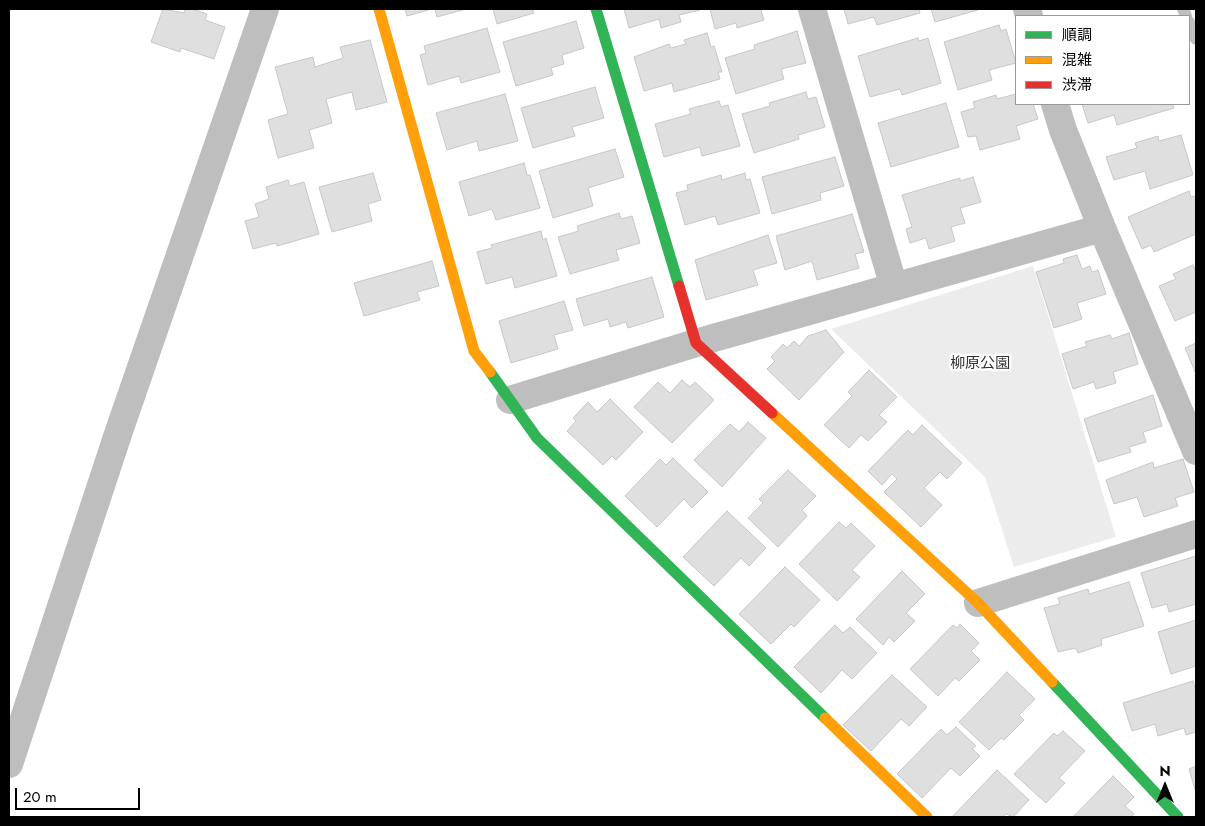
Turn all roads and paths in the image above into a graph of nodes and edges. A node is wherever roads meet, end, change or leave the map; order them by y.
1 (265, 9) edge
2 (379, 9) edge
3 (596, 9) edge
4 (812, 9) edge
5 (1055, 105) edge
6 (1102, 228) junction
7 (894, 287) junction
8 (696, 343) junction
9 (510, 400) junction
10 (1196, 451) edge
11 (1196, 534) edge
12 (978, 603) junction
13 (9, 764) edge
14 (928, 817) edge
15 (1178, 817) edge

1 - 13 street
2 - 9 street
3 - 8 street
4 - 7 street
5 - 6 street
6 - 7 street
6 - 10 street
7 - 8 street
8 - 9 street
8 - 12 street
9 - 14 street
11 - 12 street
12 - 15 street

